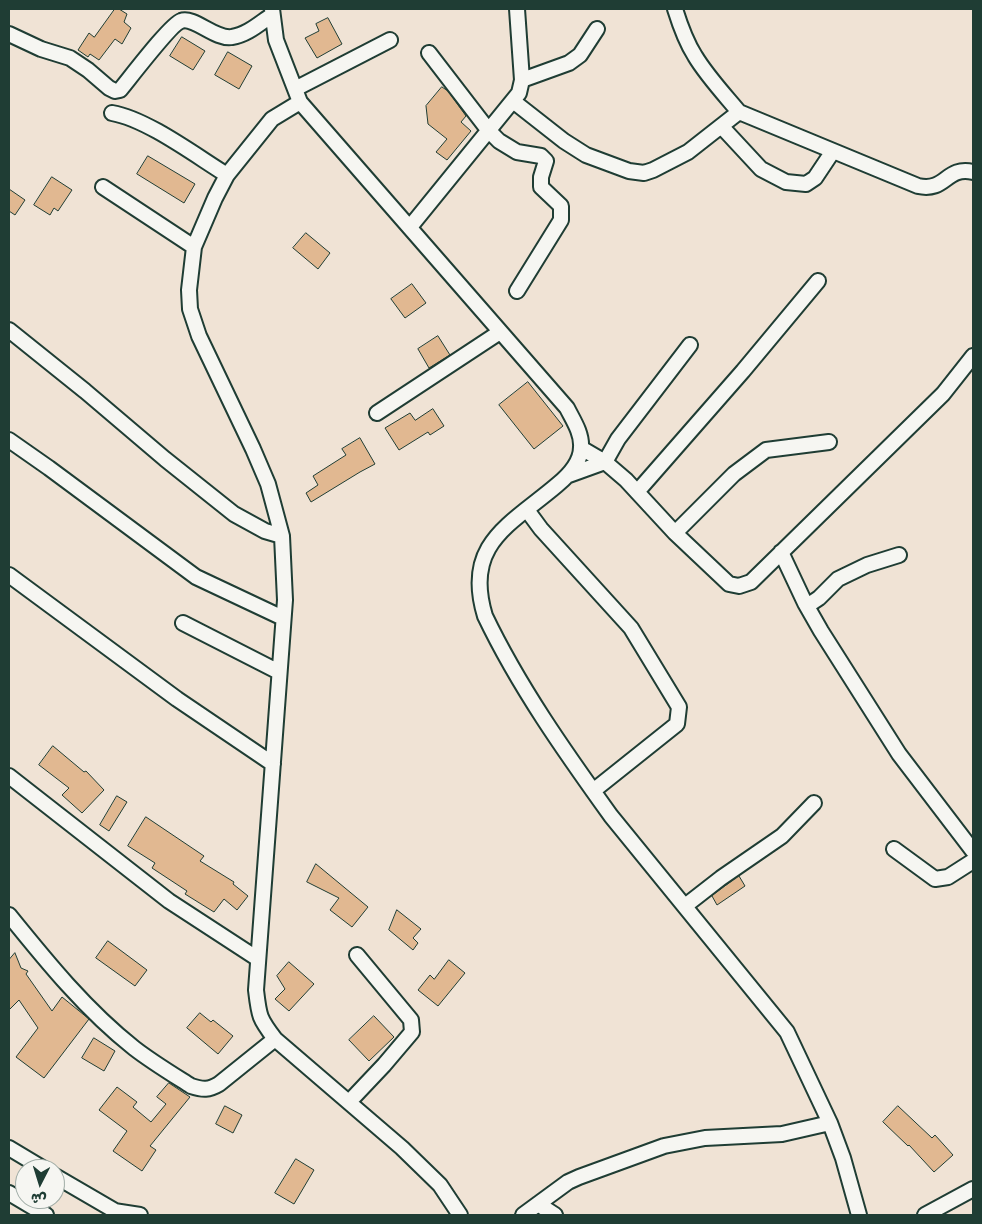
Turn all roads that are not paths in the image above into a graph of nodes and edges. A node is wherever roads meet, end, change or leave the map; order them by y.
1 (517, 9) edge
2 (675, 9) edge
3 (272, 12) edge
4 (597, 29) dead end
5 (9, 34) edge
6 (390, 40) dead end
7 (430, 53) dead end
8 (522, 80) junction
9 (298, 96) junction
10 (513, 101) junction
11 (739, 112) junction
12 (112, 113) dead end
13 (722, 126) junction
14 (489, 131) junction
15 (833, 150) junction
16 (973, 172) edge
17 (227, 175) junction
18 (103, 187) dead end
19 (410, 228) junction
20 (194, 247) junction
21 (818, 281) dead end
22 (517, 291) dead end
23 (9, 330) edge
24 (500, 332) junction
25 (690, 345) dead end
26 (973, 356) edge
27 (377, 413) dead end
28 (9, 440) edge
29 (829, 442) dead end
30 (581, 448) junction
31 (606, 462) junction
32 (569, 475) junction
33 (637, 492) junction
34 (527, 510) junction
35 (674, 533) junction
36 (282, 536) junction
37 (782, 552) junction
38 (899, 555) dead end
39 (9, 575) edge
40 (807, 606) junction
41 (283, 618) junction
42 (182, 623) dead end
43 (279, 672) junction
44 (273, 764) junction
45 (9, 776) edge
46 (593, 791) junction
47 (814, 803) dead end
48 (894, 849) dead end
49 (973, 851) edge
50 (973, 862) edge
51 (685, 906) junction
52 (9, 915) edge
53 (357, 956) dead end
54 (258, 959) junction
55 (275, 1039) junction
56 (349, 1102) junction
57 (830, 1122) junction
58 (9, 1148) edge
59 (27, 1159) edge
60 (65, 1182) edge
61 (973, 1189) edge
62 (9, 1193) edge
63 (538, 1204) junction
64 (118, 1213) edge
65 (46, 1215) edge
66 (140, 1215) edge
67 (460, 1215) edge
68 (523, 1215) edge
69 (555, 1215) edge
70 (859, 1215) edge
71 (925, 1215) edge

1 - 8 street
2 - 11 street
3 - 5 street
3 - 9 street
4 - 8 street
6 - 9 street
7 - 14 street
8 - 10 street
9 - 17 street
9 - 19 street
10 - 13 street
10 - 14 street
11 - 13 street
11 - 15 street
12 - 17 street
13 - 15 street
14 - 19 street
14 - 22 street
15 - 16 street
17 - 20 street
18 - 20 street
19 - 24 street
20 - 36 street
21 - 33 street
23 - 36 street
24 - 27 street
24 - 30 street
25 - 31 street
26 - 37 street
28 - 41 street
29 - 35 street
30 - 31 street
30 - 32 street
31 - 32 street
31 - 33 street
32 - 34 street
33 - 35 street
34 - 46 street
34 - 46 street
35 - 37 street
36 - 41 street
37 - 40 street
38 - 40 street
39 - 44 street
40 - 49 street
41 - 43 street
42 - 43 street
43 - 44 street
44 - 54 street
45 - 54 street
46 - 51 street
47 - 51 street
48 - 50 street
51 - 57 street
52 - 55 street
53 - 56 street
54 - 55 street
55 - 56 street
56 - 67 street
57 - 63 street
57 - 70 street
58 - 59 street
60 - 64 street
61 - 71 street
62 - 65 street
63 - 68 street
63 - 69 street
64 - 66 street

